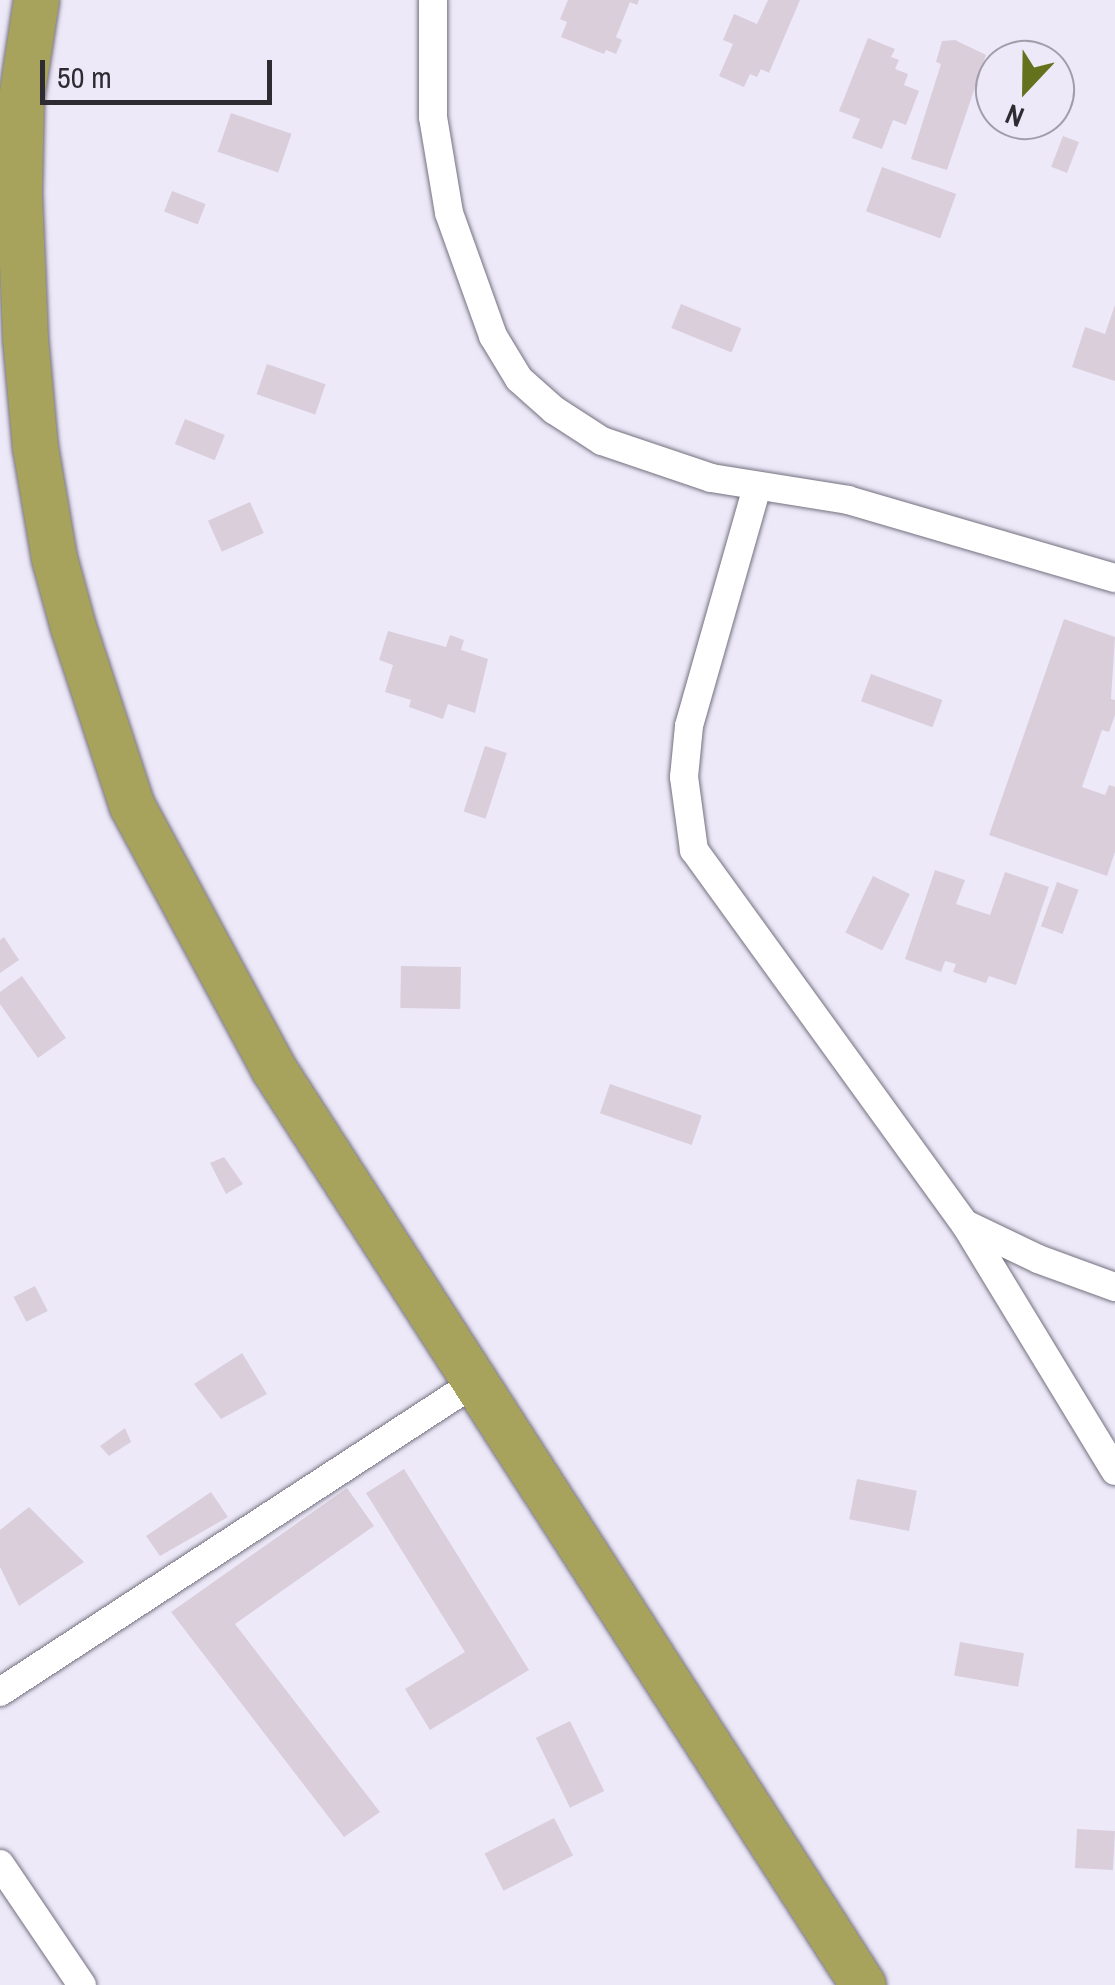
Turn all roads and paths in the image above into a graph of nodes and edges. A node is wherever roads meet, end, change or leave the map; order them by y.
1 (36, 0) edge
2 (433, 0) edge
3 (12, 338) edge
4 (757, 488) junction
5 (1115, 578) edge
6 (965, 1224) junction
7 (1115, 1287) edge
8 (474, 1383) junction
9 (1115, 1472) edge
10 (0, 1692) edge
11 (0, 1864) edge
12 (82, 1985) edge
13 (863, 1985) edge

1 - 3 highway
2 - 4 street
3 - 8 highway
4 - 5 street
4 - 6 street
6 - 7 street
6 - 9 street
8 - 10 street
8 - 13 highway
11 - 12 street

